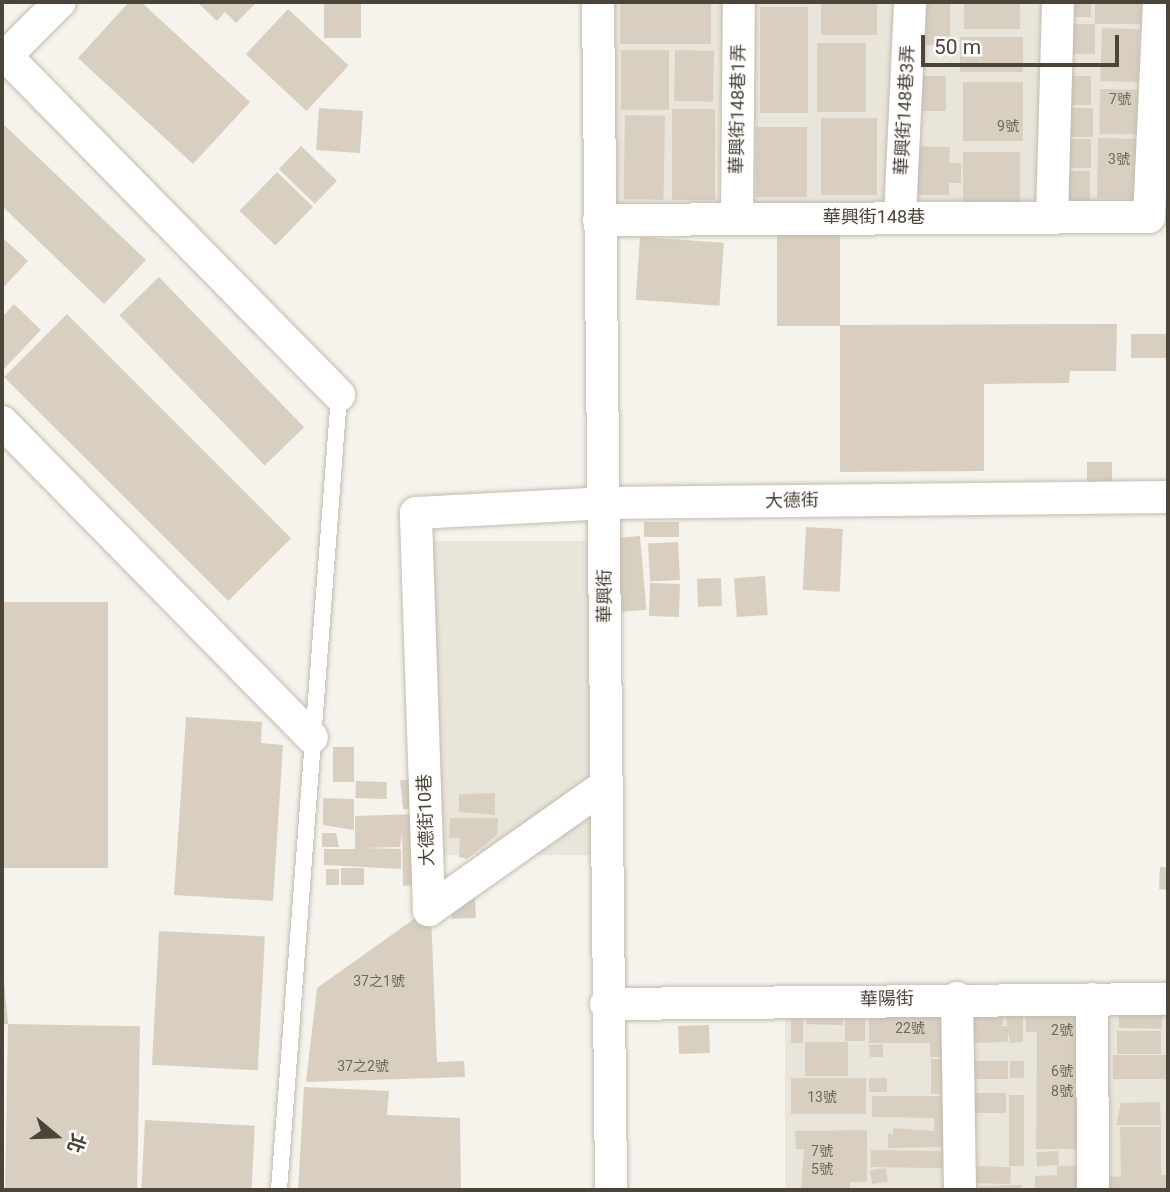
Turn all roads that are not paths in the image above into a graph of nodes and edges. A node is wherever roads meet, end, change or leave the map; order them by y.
1 (60, 2) edge
2 (598, 2) edge
3 (739, 2) edge
4 (910, 2) edge
5 (1058, 2) edge
6 (1159, 2) edge
7 (3, 56) edge
8 (737, 217) junction
9 (900, 217) junction
10 (1052, 218) junction
11 (599, 220) junction
12 (339, 395) joint
13 (2, 422) edge
14 (1168, 497) edge
15 (604, 503) junction
16 (416, 513) joint
17 (312, 737) junction
18 (606, 785) junction
19 (957, 998) junction
20 (1092, 999) junction
21 (1168, 999) edge
22 (606, 1004) junction
23 (279, 1190) edge
24 (611, 1190) edge
25 (960, 1190) edge
26 (1093, 1190) edge

1 - 7 street
2 - 11 street, 華興街
3 - 8 street, 華興街148巷1弄
4 - 9 street, 華興街148巷3弄
5 - 10 street
6 - 10 street, 華興街148巷
7 - 12 street
8 - 9 street, 華興街148巷
8 - 11 street, 華興街148巷
9 - 10 street, 華興街148巷
11 - 15 street, 華興街
12 - 17 lane
13 - 17 street
14 - 15 street, 大德街
15 - 16 street, 大德街
15 - 18 street, 華興街
16 - 18 street, 大德街10巷
17 - 23 lane
18 - 22 street, 華興街
19 - 20 street, 華陽街
19 - 22 street, 華陽街
19 - 25 street
20 - 21 street, 華陽街
20 - 26 street
22 - 24 street, 華興街

